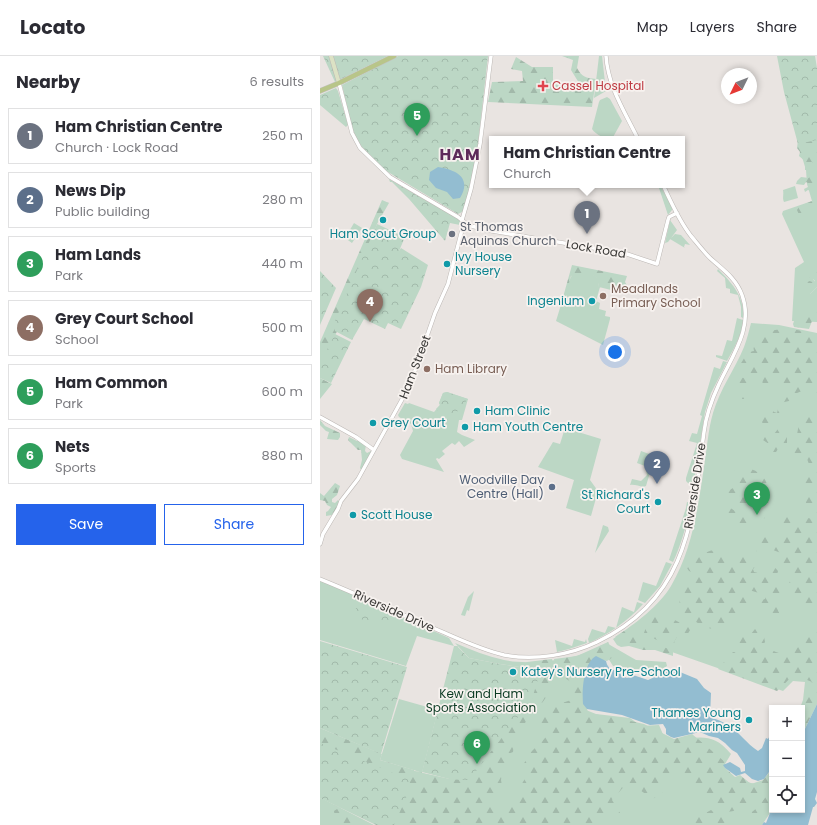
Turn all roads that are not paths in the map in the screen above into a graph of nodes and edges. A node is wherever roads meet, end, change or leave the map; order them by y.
1 (331, 56) edge
2 (394, 56) edge
3 (491, 56) edge
4 (606, 56) edge
5 (339, 83) junction
6 (320, 91) edge
7 (636, 136) edge
8 (664, 188) edge
9 (677, 213) junction
10 (463, 221) junction
11 (320, 417) edge
12 (374, 450) junction
13 (320, 544) edge
14 (320, 579) edge

1 - 5 main road
2 - 5 main road
3 - 10 street, Ham Street
4 - 7 street
5 - 6 main road
5 - 10 street, Lock Road
8 - 9 street
9 - 10 street, Lock Road
9 - 14 street, Riverside Drive
10 - 12 street, Ham Street
11 - 12 street
12 - 13 street, Ham Street

